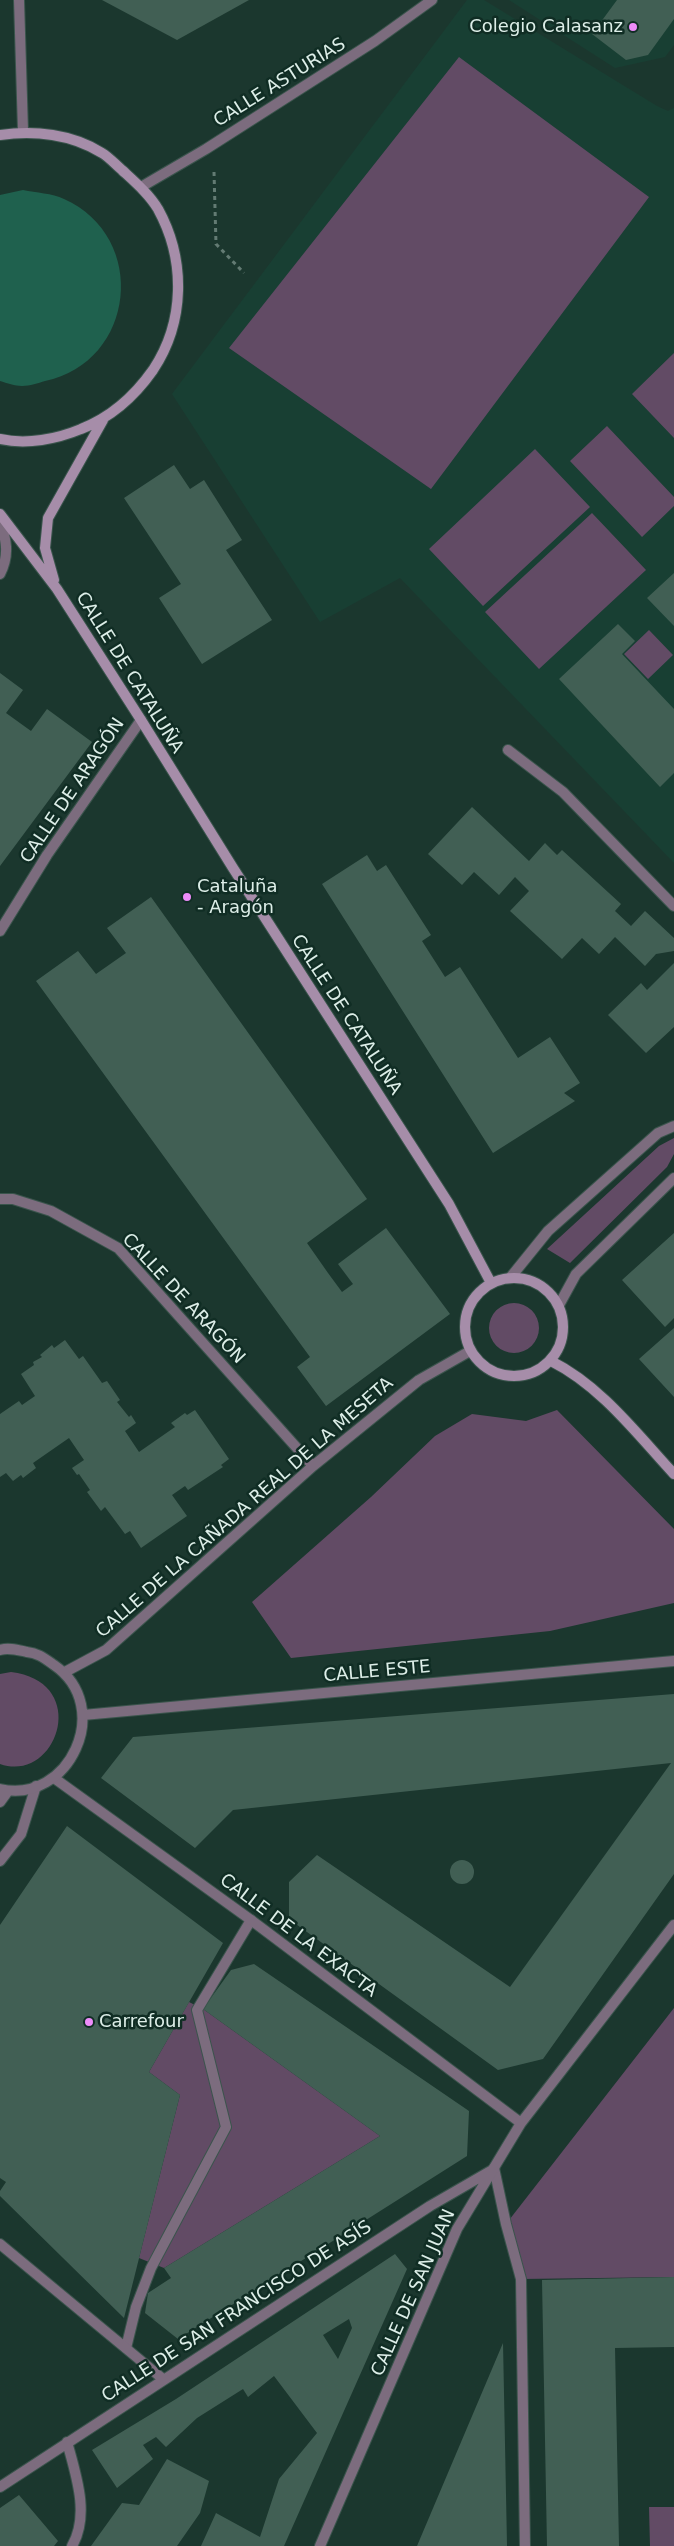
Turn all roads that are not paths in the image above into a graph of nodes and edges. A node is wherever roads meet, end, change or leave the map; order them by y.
1 (19, 0) edge
2 (432, 0) edge
3 (23, 132) junction
4 (0, 135) edge
5 (141, 187) junction
6 (103, 420) junction
7 (0, 440) edge
8 (0, 514) edge
9 (0, 519) edge
10 (0, 574) edge
11 (57, 589) junction
12 (141, 720) junction
13 (508, 750) dead end
14 (674, 906) edge
15 (0, 931) edge
16 (674, 1126) edge
17 (674, 1178) edge
18 (0, 1200) edge
19 (510, 1278) junction
20 (491, 1283) junction
21 (559, 1305) junction
22 (470, 1351) junction
23 (551, 1361) junction
24 (313, 1466) junction
25 (674, 1474) edge
26 (0, 1650) edge
27 (674, 1661) edge
28 (65, 1672) junction
29 (83, 1715) junction
30 (54, 1778) junction
31 (36, 1786) junction
32 (4, 1790) edge
33 (0, 1802) edge
34 (0, 1860) edge
35 (251, 1920) junction
36 (674, 1926) edge
37 (522, 2123) junction
38 (494, 2168) junction
39 (0, 2244) edge
40 (126, 2348) junction
41 (163, 2379) junction
42 (67, 2442) junction
43 (0, 2487) edge
44 (72, 2546) edge
45 (320, 2546) edge
46 (525, 2546) edge

1 - 3 street
2 - 5 street, CALLE ASTURIAS
3 - 4 main road
3 - 5 main road
5 - 6 main road
6 - 7 main road
6 - 11 main road
8 - 11 main road
9 - 10 street
11 - 12 main road, CALLE DE CATALUÑA
12 - 15 street, CALLE DE ARAGÓN
12 - 20 main road, CALLE DE CATALUÑA
13 - 14 street
16 - 19 street
17 - 21 street
18 - 24 street, CALLE DE ARAGÓN
19 - 20 main road
19 - 21 main road
20 - 22 main road
21 - 23 main road
22 - 23 main road
22 - 24 street, CALLE DE LA CAÑADA REAL DE LA MESETA
23 - 25 main road
24 - 28 street, CALLE DE LA CAÑADA REAL DE LA MESETA
26 - 28 street
27 - 29 street, CALLE ESTE
28 - 29 street
29 - 30 street
30 - 31 street
30 - 35 street, CALLE DE LA EXACTA
31 - 32 street
31 - 34 street
32 - 33 street
35 - 37 street, CALLE DE LA EXACTA
35 - 40 street
36 - 37 street, CALLE DE SAN JUAN
37 - 38 street, CALLE DE SAN JUAN
38 - 41 street, CALLE DE SAN FRANCISCO DE ASÍS
38 - 45 street, CALLE DE SAN JUAN
38 - 46 street
39 - 40 street
40 - 41 street
41 - 42 street, CALLE DE SAN FRANCISCO DE ASÍS
42 - 43 street, CALLE DE SAN FRANCISCO DE ASÍS
42 - 44 street

